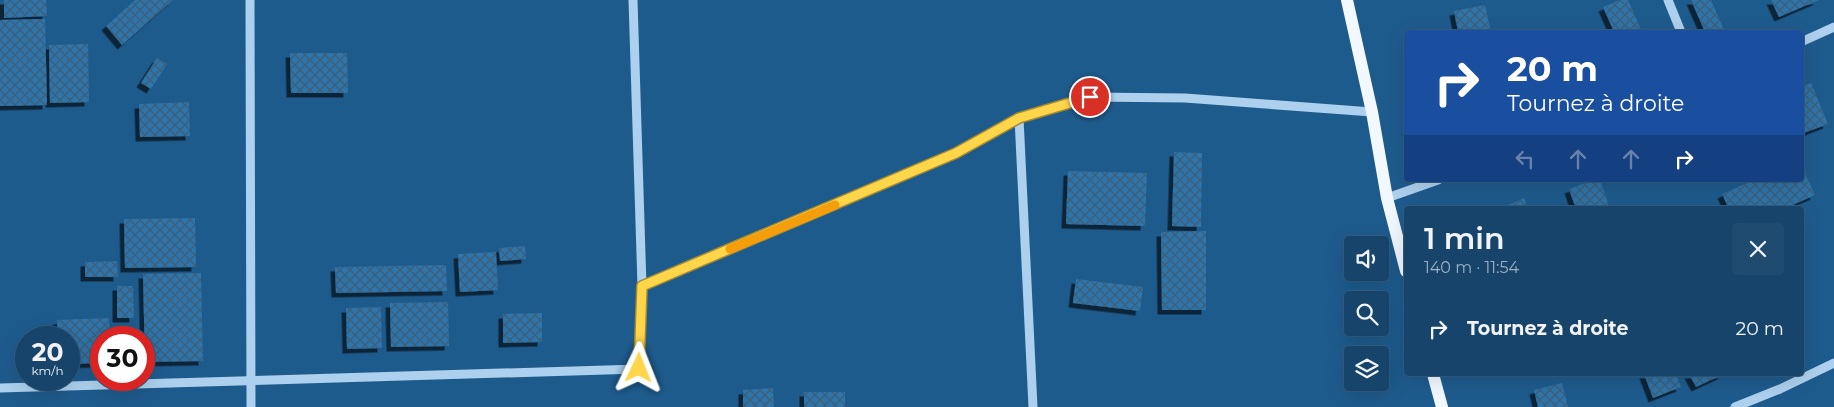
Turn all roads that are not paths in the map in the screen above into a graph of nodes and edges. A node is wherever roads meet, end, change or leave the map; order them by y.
1 (250, 0) edge
2 (633, 0) edge
3 (1348, 0) edge
4 (1668, 0) edge
5 (1834, 27) edge
6 (1680, 30) edge
7 (1804, 41) edge
8 (1372, 112) junction
9 (1019, 118) junction
10 (1432, 182) edge
11 (1387, 198) junction
12 (1404, 263) edge
13 (642, 286) junction
14 (1834, 363) edge
15 (1434, 376) edge
16 (251, 379) junction
17 (0, 388) edge
18 (251, 407) edge
19 (1033, 407) edge
20 (1442, 407) edge
21 (1735, 407) edge

1 - 16 street
2 - 13 street
3 - 8 main road
4 - 6 street
5 - 7 street
8 - 9 street
8 - 11 main road
9 - 13 street
9 - 19 street
10 - 11 street
11 - 12 main road
13 - 16 street
14 - 21 street
15 - 20 main road
16 - 17 street
16 - 18 street

